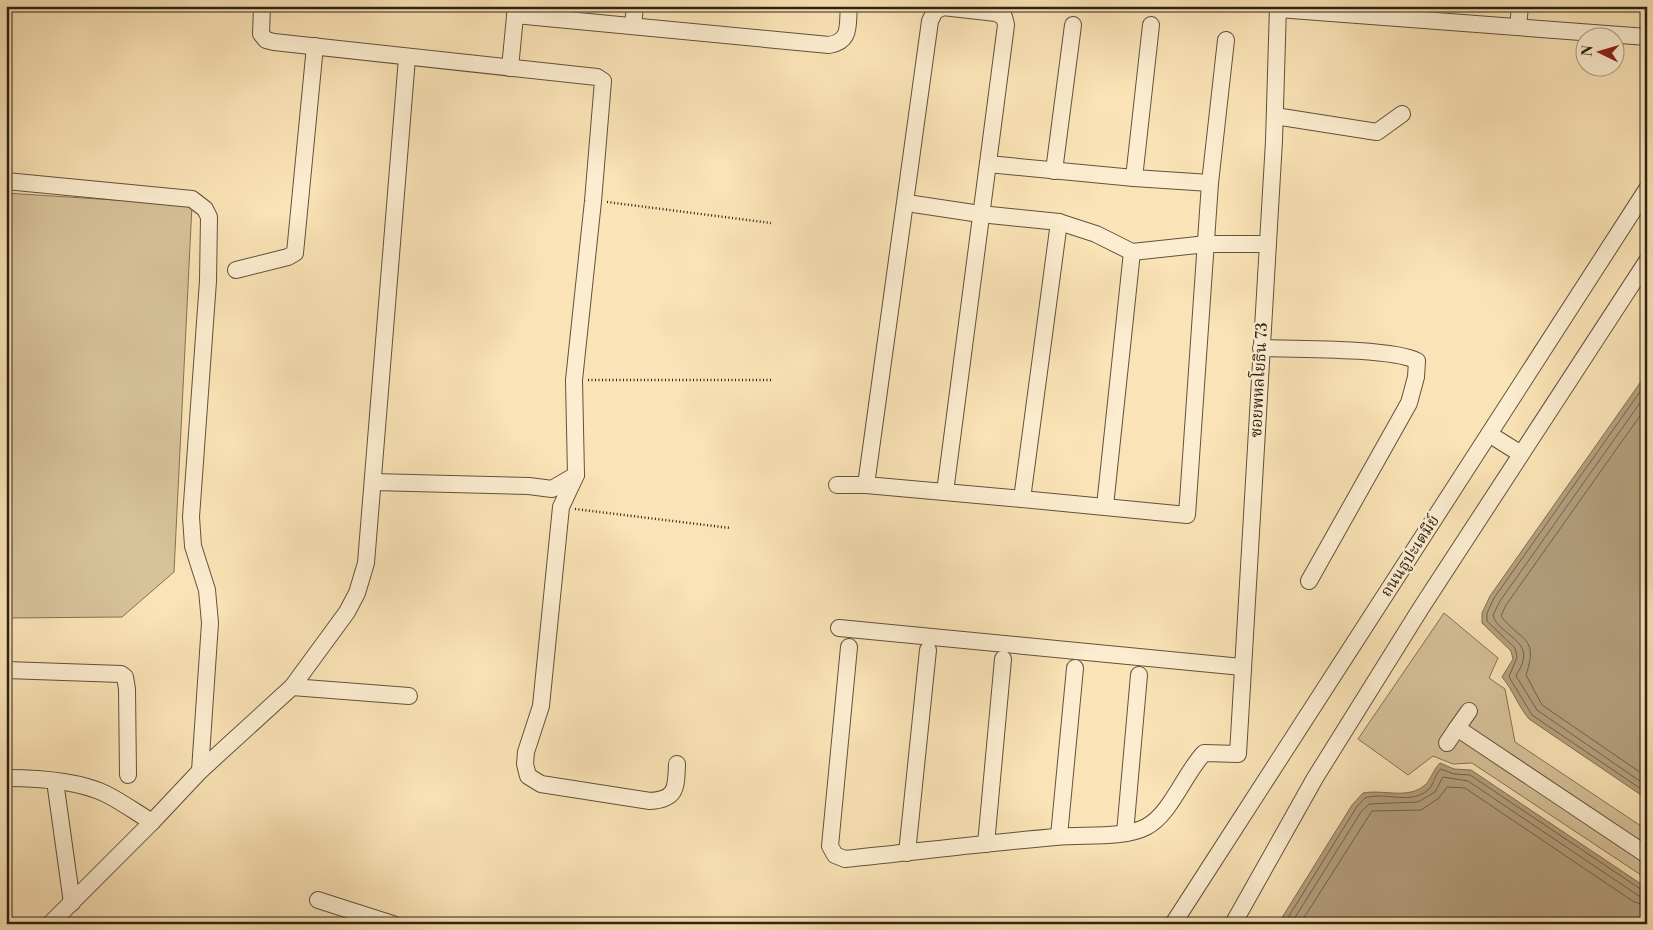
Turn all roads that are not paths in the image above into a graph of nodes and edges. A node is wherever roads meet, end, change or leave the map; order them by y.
1 (262, 6) edge
2 (636, 6) edge
3 (849, 6) edge
4 (1520, 6) edge
5 (1278, 8) edge
6 (516, 10) edge
7 (1410, 13) edge
8 (1073, 25) dead end
9 (1151, 25) dead end
10 (633, 26) junction
11 (1518, 27) junction
12 (1647, 37) edge
13 (1226, 40) dead end
14 (315, 46) junction
15 (407, 58) junction
16 (510, 68) junction
17 (1402, 114) dead end
18 (1274, 116) junction
19 (988, 164) junction
20 (1054, 171) junction
21 (1134, 178) junction
22 (6, 181) edge
23 (1210, 183) junction
24 (1647, 189) edge
25 (907, 203) junction
26 (980, 214) junction
27 (1059, 222) junction
28 (1207, 244) junction
29 (1267, 244) junction
30 (1132, 252) junction
31 (1647, 261) edge
32 (236, 270) dead end
33 (1260, 348) junction
34 (1489, 434) junction
35 (1521, 454) junction
36 (576, 475) junction
37 (373, 482) junction
38 (836, 485) dead end
39 (866, 485) junction
40 (945, 492) junction
41 (1022, 499) junction
42 (1105, 506) junction
43 (1309, 581) dead end
44 (839, 628) dead end
45 (849, 647) dead end
46 (928, 650) dead end
47 (1004, 659) dead end
48 (1242, 667) junction
49 (1075, 668) dead end
50 (6, 670) edge
51 (1139, 675) dead end
52 (292, 687) junction
53 (409, 696) dead end
54 (1469, 711) dead end
55 (1457, 728) junction
56 (1447, 743) dead end
57 (677, 764) dead end
58 (200, 771) junction
59 (128, 775) dead end
60 (6, 778) edge
61 (56, 781) junction
62 (152, 822) junction
63 (1124, 833) junction
64 (1059, 836) junction
65 (986, 844) junction
66 (907, 853) junction
67 (1647, 855) edge
68 (318, 900) dead end
69 (72, 903) junction
70 (50, 924) edge
71 (393, 924) edge
72 (1173, 924) edge
73 (1233, 924) edge

1 - 14 street
2 - 10 street
3 - 10 street
4 - 11 street
5 - 7 street
5 - 18 street, ซอยพหลโยธิน 73
6 - 10 street
6 - 16 street
7 - 11 street
8 - 20 street
9 - 21 street
11 - 12 street
13 - 23 street
14 - 15 street
14 - 32 street
15 - 16 street
15 - 37 street
16 - 36 street
17 - 18 street
18 - 29 street, ซอยพหลโยธิน 73
19 - 20 street
19 - 25 street
19 - 26 street
20 - 21 street
21 - 23 street
22 - 58 street
23 - 28 street
24 - 34 street, ถนนธูปะเตมีย์
25 - 26 street
25 - 39 street
26 - 27 street
26 - 40 street
27 - 30 street
27 - 41 street
28 - 29 street
28 - 30 street
28 - 42 street
29 - 33 street, ซอยพหลโยธิน 73
30 - 42 street
31 - 35 street
33 - 43 street
33 - 48 street, ซอยพหลโยธิน 73
34 - 35 street
34 - 72 street, ถนนธูปะเตมีย์
35 - 73 street
36 - 37 street
36 - 57 street
37 - 52 street
38 - 39 street
39 - 40 street
40 - 41 street
41 - 42 street
44 - 48 street
45 - 66 street
46 - 66 street
47 - 65 street
48 - 63 street, ซอยพหลโยธิน 73
49 - 64 street
50 - 59 street
51 - 63 street
52 - 53 street
52 - 58 street
54 - 55 street
55 - 56 street
55 - 67 street
58 - 62 street
60 - 61 street
61 - 62 street
61 - 69 street
62 - 69 street
63 - 64 street
64 - 65 street
65 - 66 street
68 - 71 street
69 - 70 street

